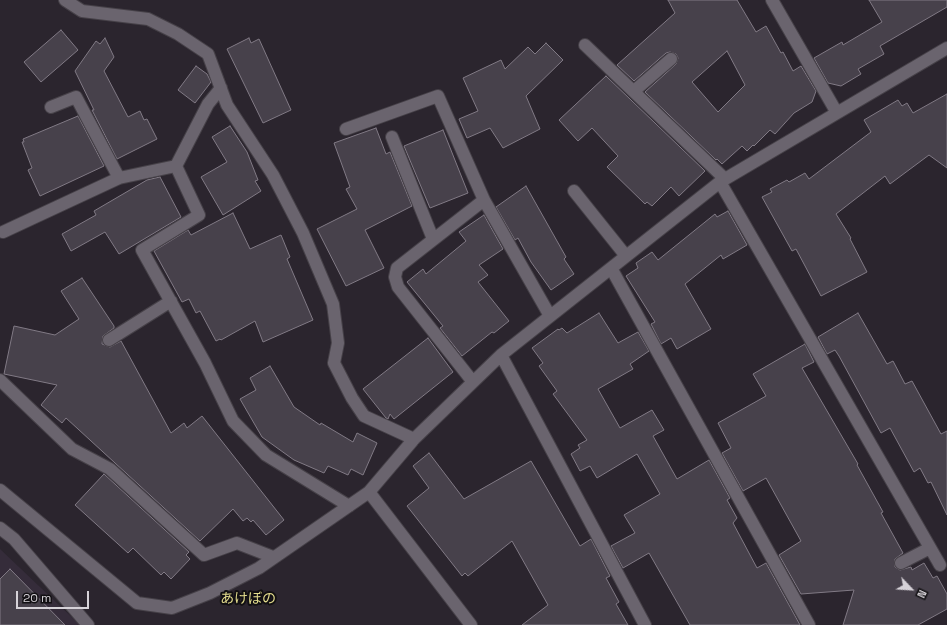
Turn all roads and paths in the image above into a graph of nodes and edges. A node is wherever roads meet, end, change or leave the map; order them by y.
1 (65, 0) edge
2 (772, 0) edge
3 (585, 45) dead end
4 (947, 48) edge
5 (672, 59) dead end
6 (221, 88) junction
7 (634, 91) junction
8 (51, 107) dead end
9 (837, 113) junction
10 (346, 129) dead end
11 (392, 137) dead end
12 (176, 166) junction
13 (119, 178) junction
14 (723, 181) junction
15 (574, 191) dead end
16 (484, 200) junction
17 (3, 232) dead end
18 (434, 239) junction
19 (626, 256) junction
20 (611, 268) junction
21 (171, 301) junction
22 (550, 316) junction
23 (109, 340) dead end
24 (501, 355) junction
25 (0, 380) edge
26 (473, 382) junction
27 (414, 438) junction
28 (0, 490) edge
29 (369, 492) junction
30 (349, 506) junction
31 (0, 528) edge
32 (930, 548) junction
33 (274, 558) junction
34 (901, 563) dead end
35 (940, 565) dead end
36 (88, 625) edge
37 (471, 625) edge
38 (645, 625) edge
39 (809, 625) edge

1 - 6 street
2 - 9 street
3 - 7 street
4 - 9 street
5 - 7 street
6 - 12 street
6 - 27 street
7 - 14 street
8 - 13 street
9 - 14 street
10 - 16 street
11 - 18 street
12 - 13 street
12 - 21 street
13 - 17 street
14 - 19 street
14 - 32 street
15 - 19 street
16 - 18 street
16 - 22 street
18 - 26 street
19 - 20 street
20 - 22 street
20 - 39 street
21 - 23 street
21 - 30 street
22 - 24 street
24 - 26 street
24 - 38 street
25 - 33 street
26 - 27 street
27 - 29 street
28 - 33 street
29 - 30 street
29 - 37 street
30 - 33 street
31 - 36 street
32 - 34 street
32 - 35 street

